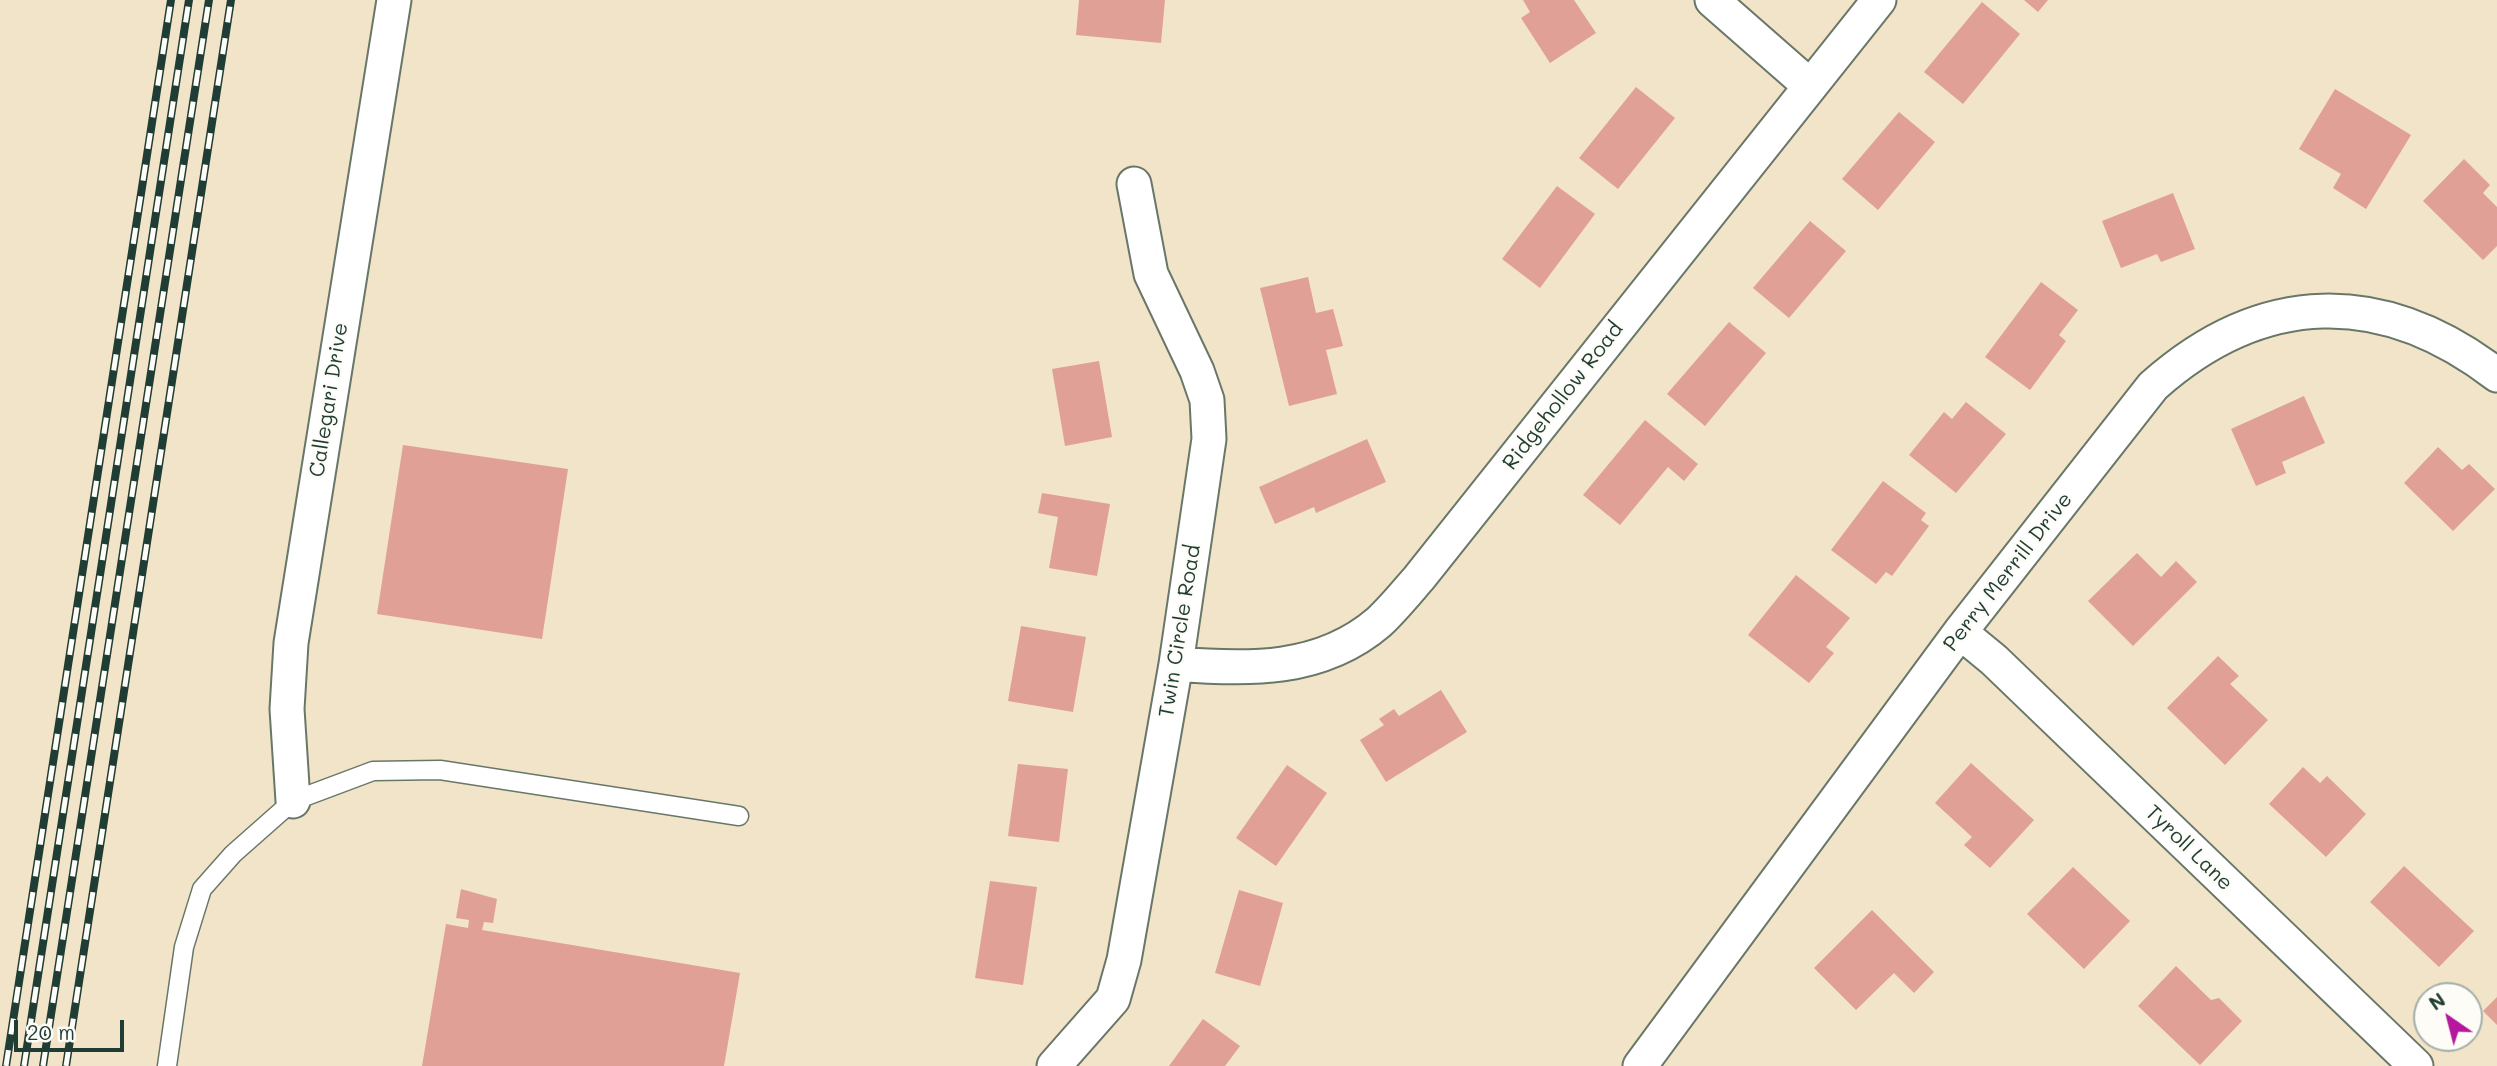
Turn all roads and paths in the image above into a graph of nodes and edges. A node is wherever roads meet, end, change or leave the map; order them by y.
1 (394, 0) edge
2 (1712, 0) edge
3 (1879, 0) edge
4 (1810, 86) junction
5 (1134, 184) dead end
6 (2497, 375) edge
7 (1960, 632) junction
8 (1175, 664) junction
9 (293, 801) junction
10 (739, 816) dead end
11 (167, 1066) edge
12 (1054, 1066) edge
13 (1640, 1066) edge
14 (2416, 1066) edge

1 - 9 street, Callegari Drive
2 - 4 street
3 - 4 street, Ridgehollow Road
4 - 8 street, Ridgehollow Road
5 - 8 street, Twin Circle Road
6 - 7 street, Perry Merrill Drive
7 - 13 street, Perry Merrill Drive
7 - 14 street, Tyroll Lane
8 - 12 street, Twin Circle Road
9 - 10 lane
9 - 11 lane

